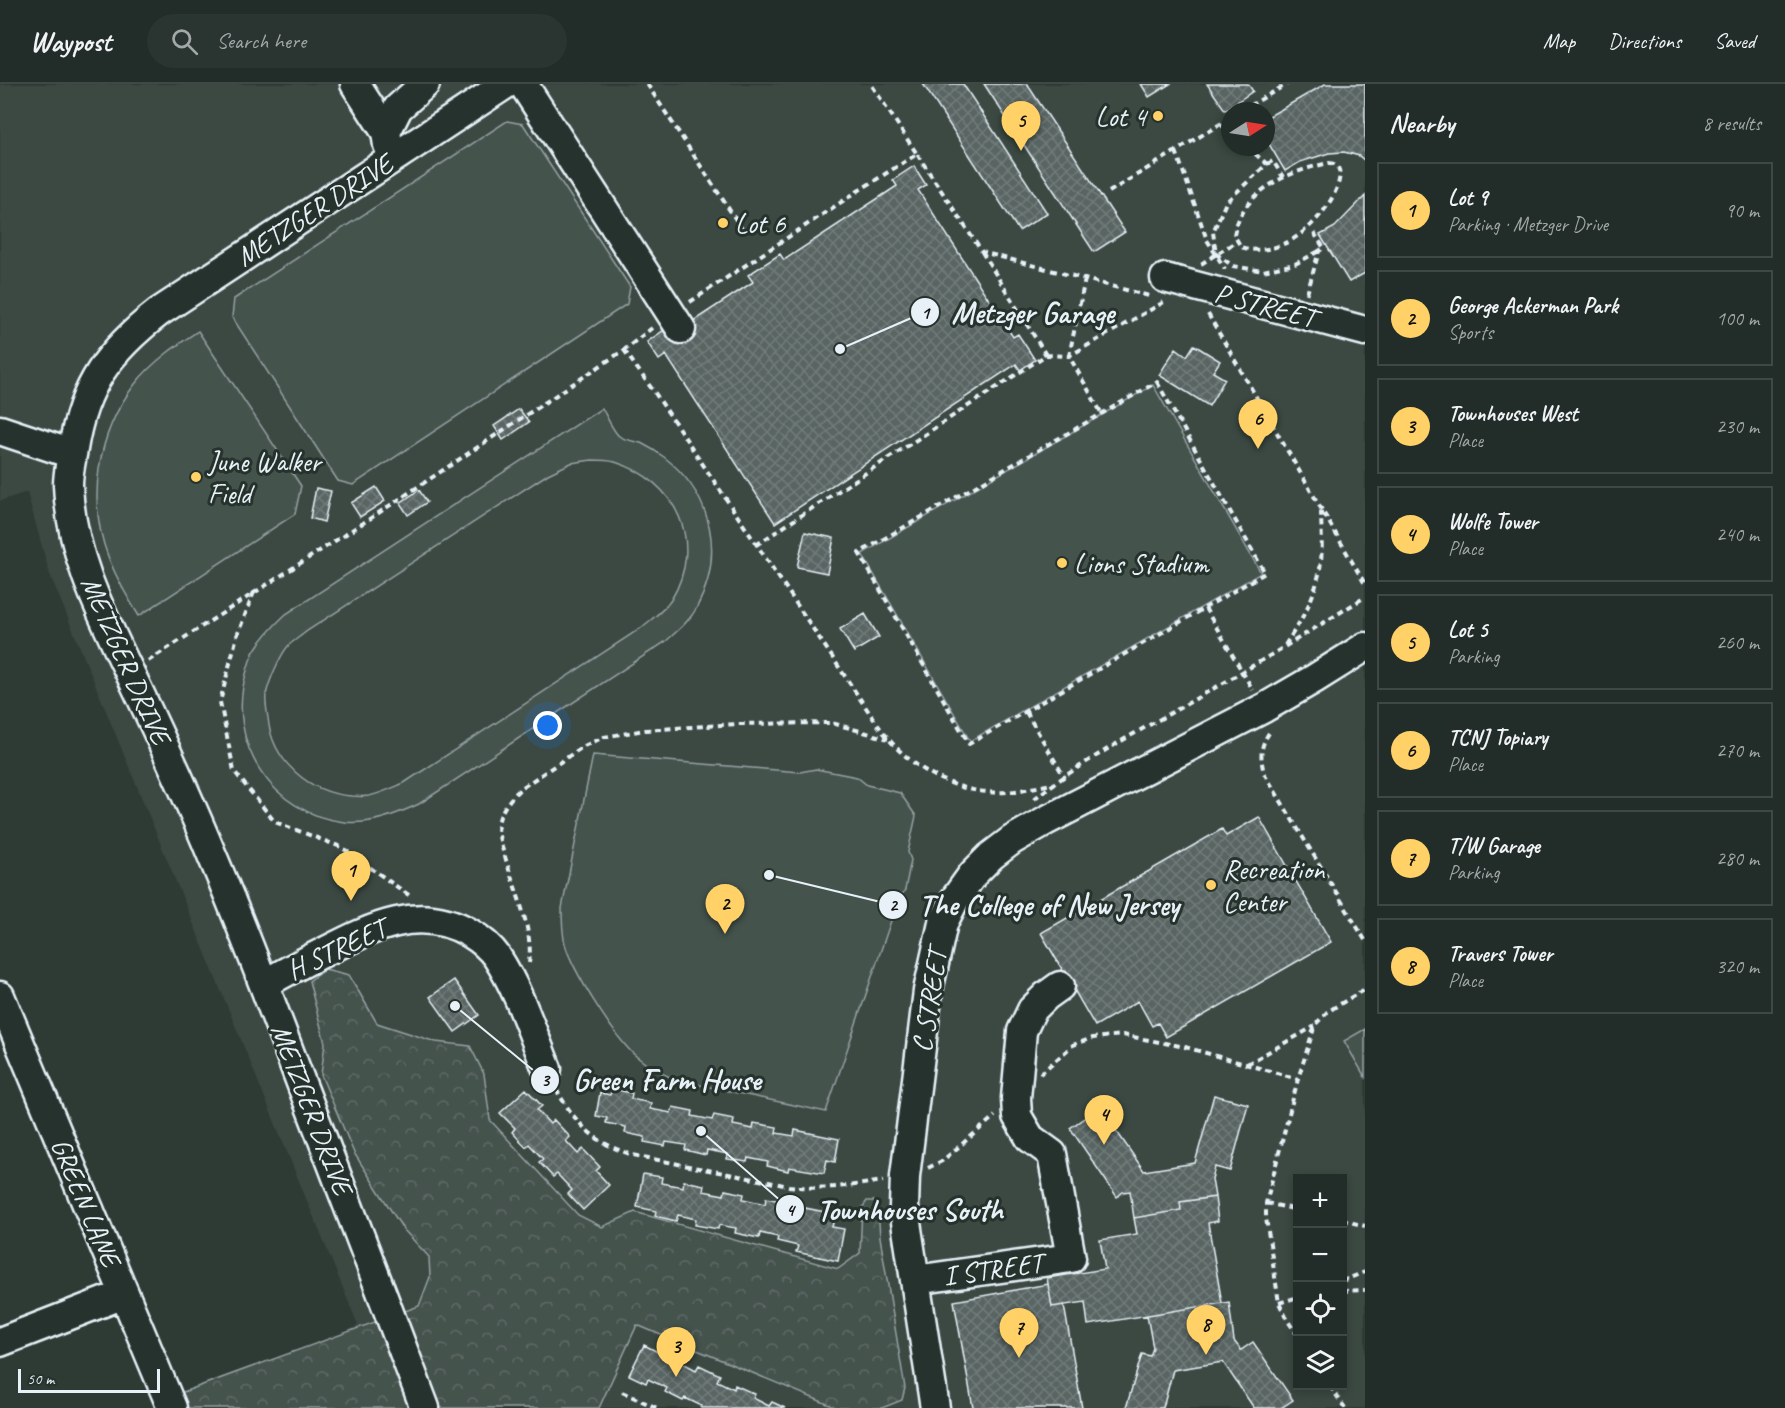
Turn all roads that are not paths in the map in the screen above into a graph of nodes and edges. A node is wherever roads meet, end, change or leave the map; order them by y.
1 (355, 84) edge
2 (425, 84) edge
3 (506, 84) edge
4 (523, 84) edge
5 (392, 143) junction
6 (1168, 294) road end
7 (676, 322) road end
8 (1365, 331) edge
9 (0, 430) edge
10 (72, 454) junction
11 (1365, 647) edge
12 (264, 984) junction
13 (1060, 986) dead end
14 (0, 996) edge
15 (547, 1070) road end
16 (915, 1280) junction
17 (124, 1294) junction
18 (0, 1342) edge
19 (172, 1408) edge
20 (425, 1408) edge
21 (935, 1408) edge

1 - 5 street
2 - 5 street
3 - 5 street, METZGER DRIVE
4 - 7 street
5 - 10 street, METZGER DRIVE
6 - 8 street, P STREET
9 - 10 street
10 - 12 street, METZGER DRIVE
11 - 16 street, C STREET
12 - 15 street, H STREET
12 - 20 street, METZGER DRIVE
13 - 16 street, I STREET
14 - 17 street, GREEN LANE
16 - 21 street, C STREET
17 - 18 street
17 - 19 street, GREEN LANE

